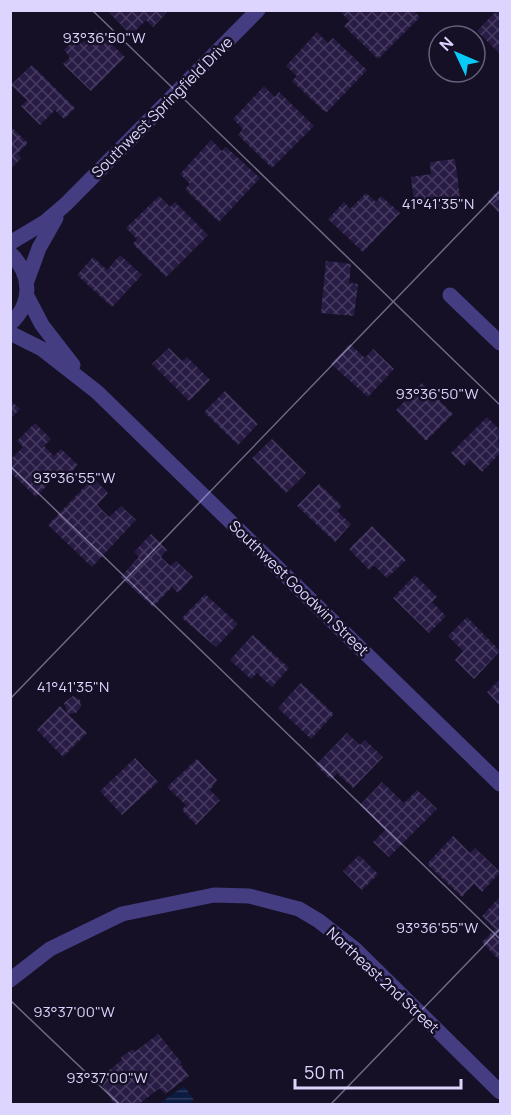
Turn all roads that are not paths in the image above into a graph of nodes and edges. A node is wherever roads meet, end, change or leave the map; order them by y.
1 (258, 10) edge
2 (66, 204) junction
3 (10, 243) edge
4 (10, 253) edge
5 (27, 280) junction
6 (450, 295) dead end
7 (28, 298) junction
8 (10, 324) edge
9 (10, 333) edge
10 (501, 343) edge
11 (97, 392) junction
12 (501, 784) edge
13 (10, 980) edge
14 (501, 1092) edge

1 - 2 street, Southwest Springfield Drive
2 - 3 street, Southwest Springfield Drive
2 - 5 street, Southwest Springfield Drive
4 - 5 street
5 - 7 street
6 - 10 street
7 - 8 street
7 - 11 street, Southwest Goodwin Street
9 - 11 street, Southwest Goodwin Street
11 - 12 street, Southwest Goodwin Street
13 - 14 street, Northeast 2nd Street

